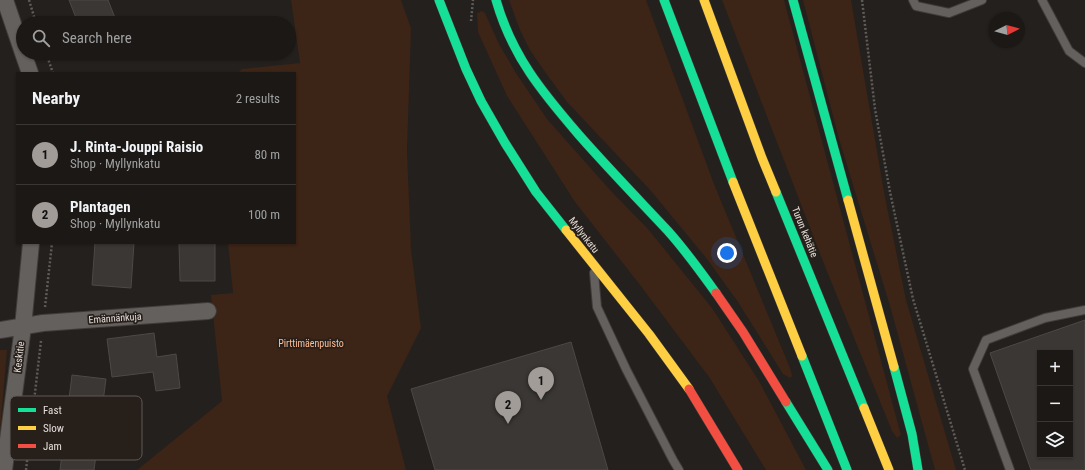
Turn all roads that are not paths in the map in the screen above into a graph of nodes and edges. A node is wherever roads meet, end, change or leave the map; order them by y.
1 (5, 0) edge
2 (428, 0) edge
3 (439, 0) edge
4 (496, 0) edge
5 (664, 0) edge
6 (704, 0) edge
7 (793, 0) edge
8 (914, 0) edge
9 (982, 0) edge
10 (1042, 0) edge
11 (446, 18) junction
12 (16, 32) edge
13 (25, 60) edge
14 (1085, 63) edge
15 (30, 72) edge
16 (31, 244) edge
17 (593, 264) junction
18 (1085, 310) edge
19 (208, 311) dead end
20 (23, 326) junction
21 (0, 330) edge
22 (14, 396) edge
23 (10, 425) edge
24 (4, 470) edge
25 (679, 470) edge
26 (738, 470) edge
27 (828, 470) edge
28 (847, 470) edge
29 (890, 470) edge
30 (918, 470) edge
31 (1010, 470) edge

1 - 12 street
2 - 11 main road
3 - 11 main road, Myllynkatu
4 - 27 main road
5 - 28 main road
6 - 29 main road, Turun kehätie
7 - 30 main road
8 - 9 lane
10 - 14 lane
11 - 17 main road, Myllynkatu
13 - 15 street
16 - 20 street, Keskitie
17 - 25 lane
17 - 26 main road, Myllynkatu
18 - 31 lane
19 - 20 street, Emännänkuja
20 - 21 street, Emännänkuja
20 - 22 street, Keskitie
23 - 24 street, Keskitie

